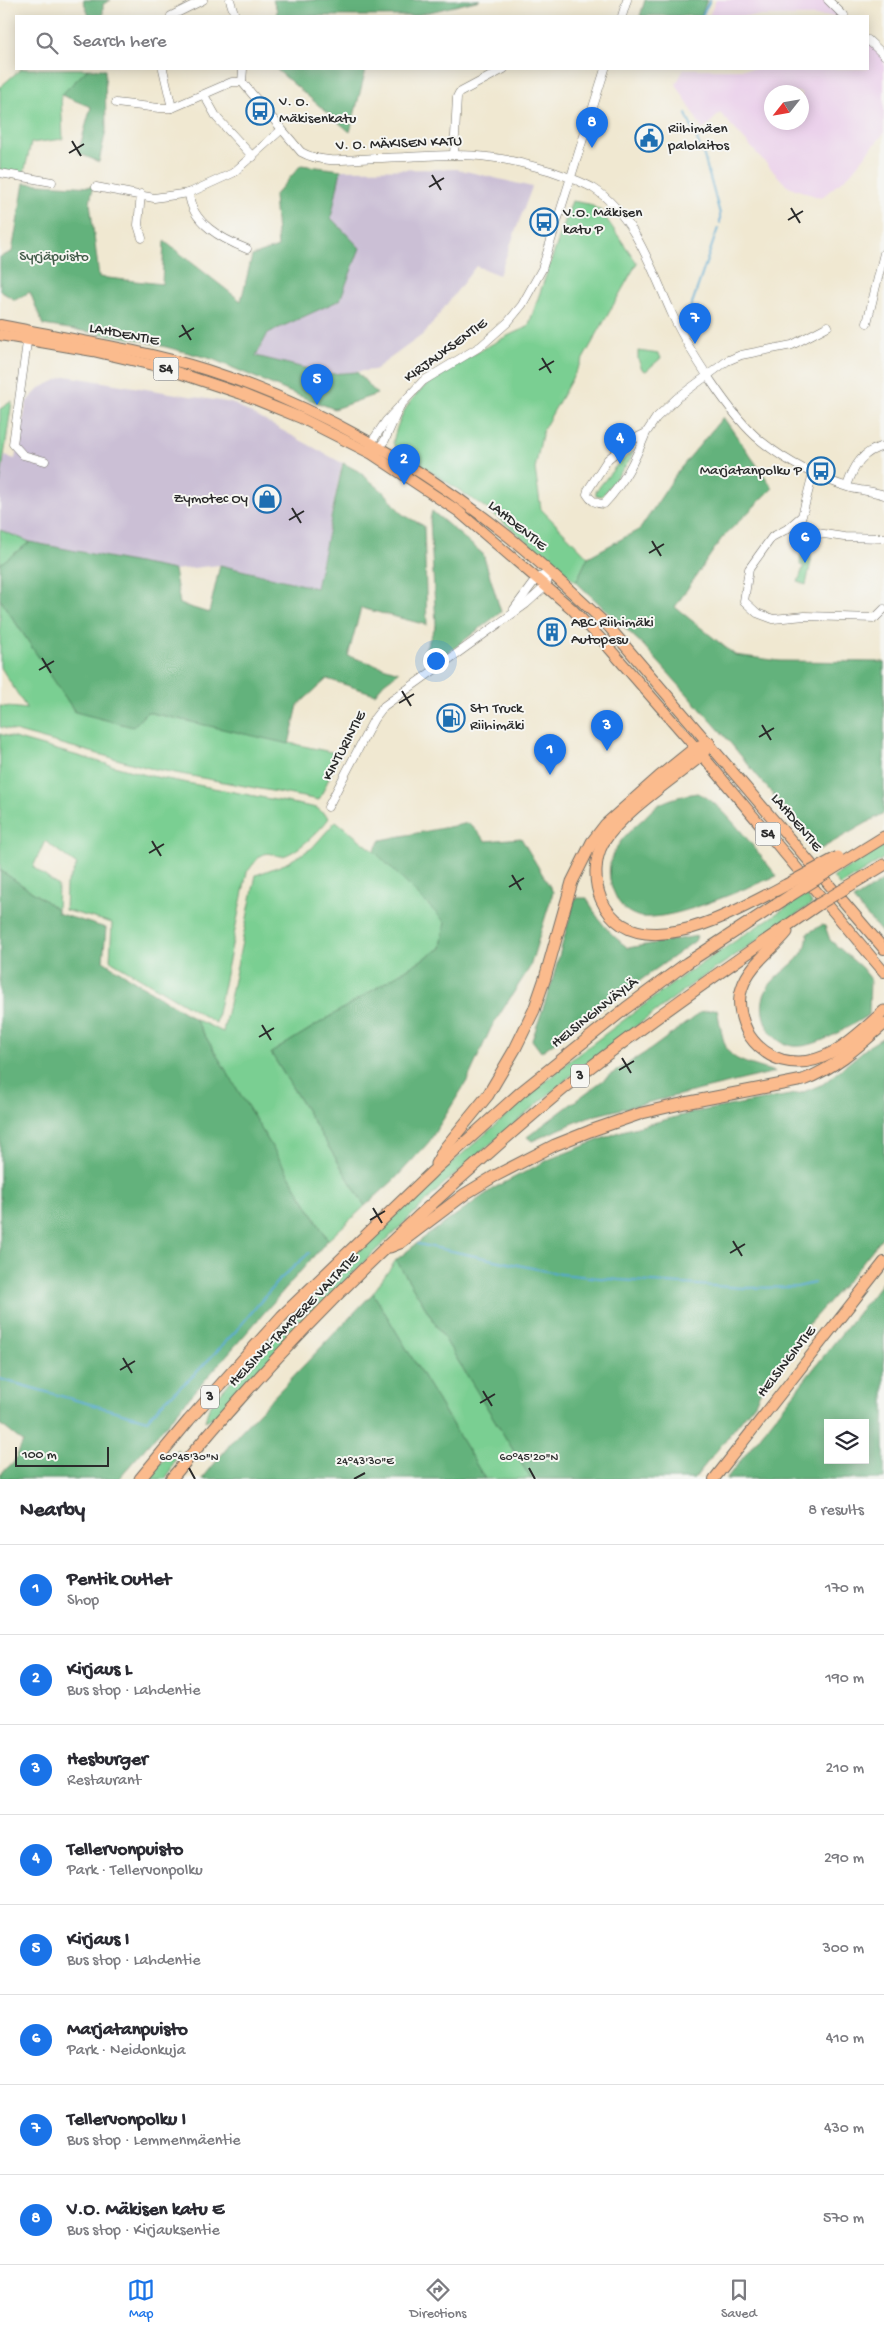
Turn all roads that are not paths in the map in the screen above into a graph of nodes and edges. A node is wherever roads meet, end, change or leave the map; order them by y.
1 (202, 0) edge
2 (230, 0) edge
3 (627, 0) edge
4 (828, 0) edge
5 (173, 15) edge
6 (236, 15) edge
7 (622, 15) edge
8 (843, 15) edge
9 (869, 41) edge
10 (884, 55) edge
11 (163, 70) edge
12 (243, 70) edge
13 (502, 70) edge
14 (606, 70) edge
15 (242, 82) junction
16 (204, 95) junction
17 (116, 103) dead end
18 (172, 108) junction
19 (282, 130) junction
20 (454, 155) junction
21 (253, 157) junction
22 (0, 174) edge
23 (571, 178) junction
24 (52, 182) dead end
25 (96, 186) dead end
26 (188, 193) junction
27 (141, 194) junction
28 (142, 238) dead end
29 (247, 249) dead end
30 (884, 254) edge
31 (867, 323) dead end
32 (0, 325) edge
33 (828, 326) dead end
34 (0, 335) edge
35 (27, 336) junction
36 (709, 376) junction
37 (646, 433) junction
38 (884, 446) edge
39 (374, 449) junction
40 (45, 461) dead end
41 (813, 473) junction
42 (847, 486) junction
43 (884, 495) edge
44 (804, 531) dead end
45 (884, 538) edge
46 (550, 572) junction
47 (536, 579) junction
48 (546, 586) junction
49 (884, 608) edge
50 (511, 613) junction
51 (709, 743) junction
52 (699, 751) junction
53 (328, 807) dead end
54 (884, 837) edge
55 (884, 865) edge
56 (788, 890) junction
57 (794, 921) junction
58 (884, 949) edge
59 (884, 972) edge
60 (884, 1011) edge
61 (884, 1024) edge
62 (432, 1172) junction
63 (352, 1248) joint
64 (382, 1251) junction
65 (884, 1262) edge
66 (140, 1479) edge
67 (171, 1479) edge
68 (714, 1479) edge

1 - 5 street
2 - 6 street
3 - 7 street
4 - 8 street
9 - 10 street
11 - 18 street
12 - 15 street
13 - 20 street
14 - 23 street, KIRJAUKSENTIE
15 - 16 street
15 - 19 street, V. O. MÄKISEN KATU
16 - 18 street
16 - 21 street
17 - 18 street
19 - 20 street, V. O. MÄKISEN KATU
19 - 21 street
20 - 23 street, V. O. MÄKISEN KATU
21 - 26 street
22 - 24 street
23 - 36 street, V. O. MÄKISEN KATU
23 - 39 street, KIRJAUKSENTIE
25 - 27 street
26 - 27 street
26 - 29 street
27 - 28 street
30 - 31 street
32 - 35 main road, LAHDENTIE / 54
33 - 36 street
34 - 35 main road, LAHDENTIE / 54
35 - 39 main road, LAHDENTIE / 54
35 - 40 street
36 - 37 street
36 - 41 street, V. O. MÄKISEN KATU
37 - 37 street
38 - 42 street
39 - 46 main road, LAHDENTIE / 54
39 - 47 main road, LAHDENTIE / 54
41 - 42 street, V. O. MÄKISEN KATU
41 - 49 street
42 - 43 street, V. O. MÄKISEN KATU
44 - 45 street
46 - 47 street, KINTURINTIE
46 - 48 street
46 - 51 main road, LAHDENTIE / 54
47 - 48 main road, LAHDENTIE / 54
47 - 50 street, KINTURINTIE
48 - 50 street, KINTURINTIE
48 - 52 main road, LAHDENTIE / 54
50 - 53 street, KINTURINTIE
51 - 52 highway
51 - 58 main road, LAHDENTIE / 54
52 - 56 highway
52 - 59 main road, LAHDENTIE / 54
52 - 62 highway
54 - 56 highway, HELSINGINVÄYLÄ / 3, bridge
55 - 57 highway, 3, bridge
56 - 62 highway, HELSINGINVÄYLÄ / 3
57 - 60 highway
57 - 64 highway, 3
61 - 64 highway
62 - 63 highway, HELSINGINVÄYLÄ / 3
63 - 66 highway, HELSINKI-TAMPERE VALTATIE / 3
64 - 67 highway, HELSINKI-TAMPERE VALTATIE / 3
65 - 68 main road, HELSINGINTIE

